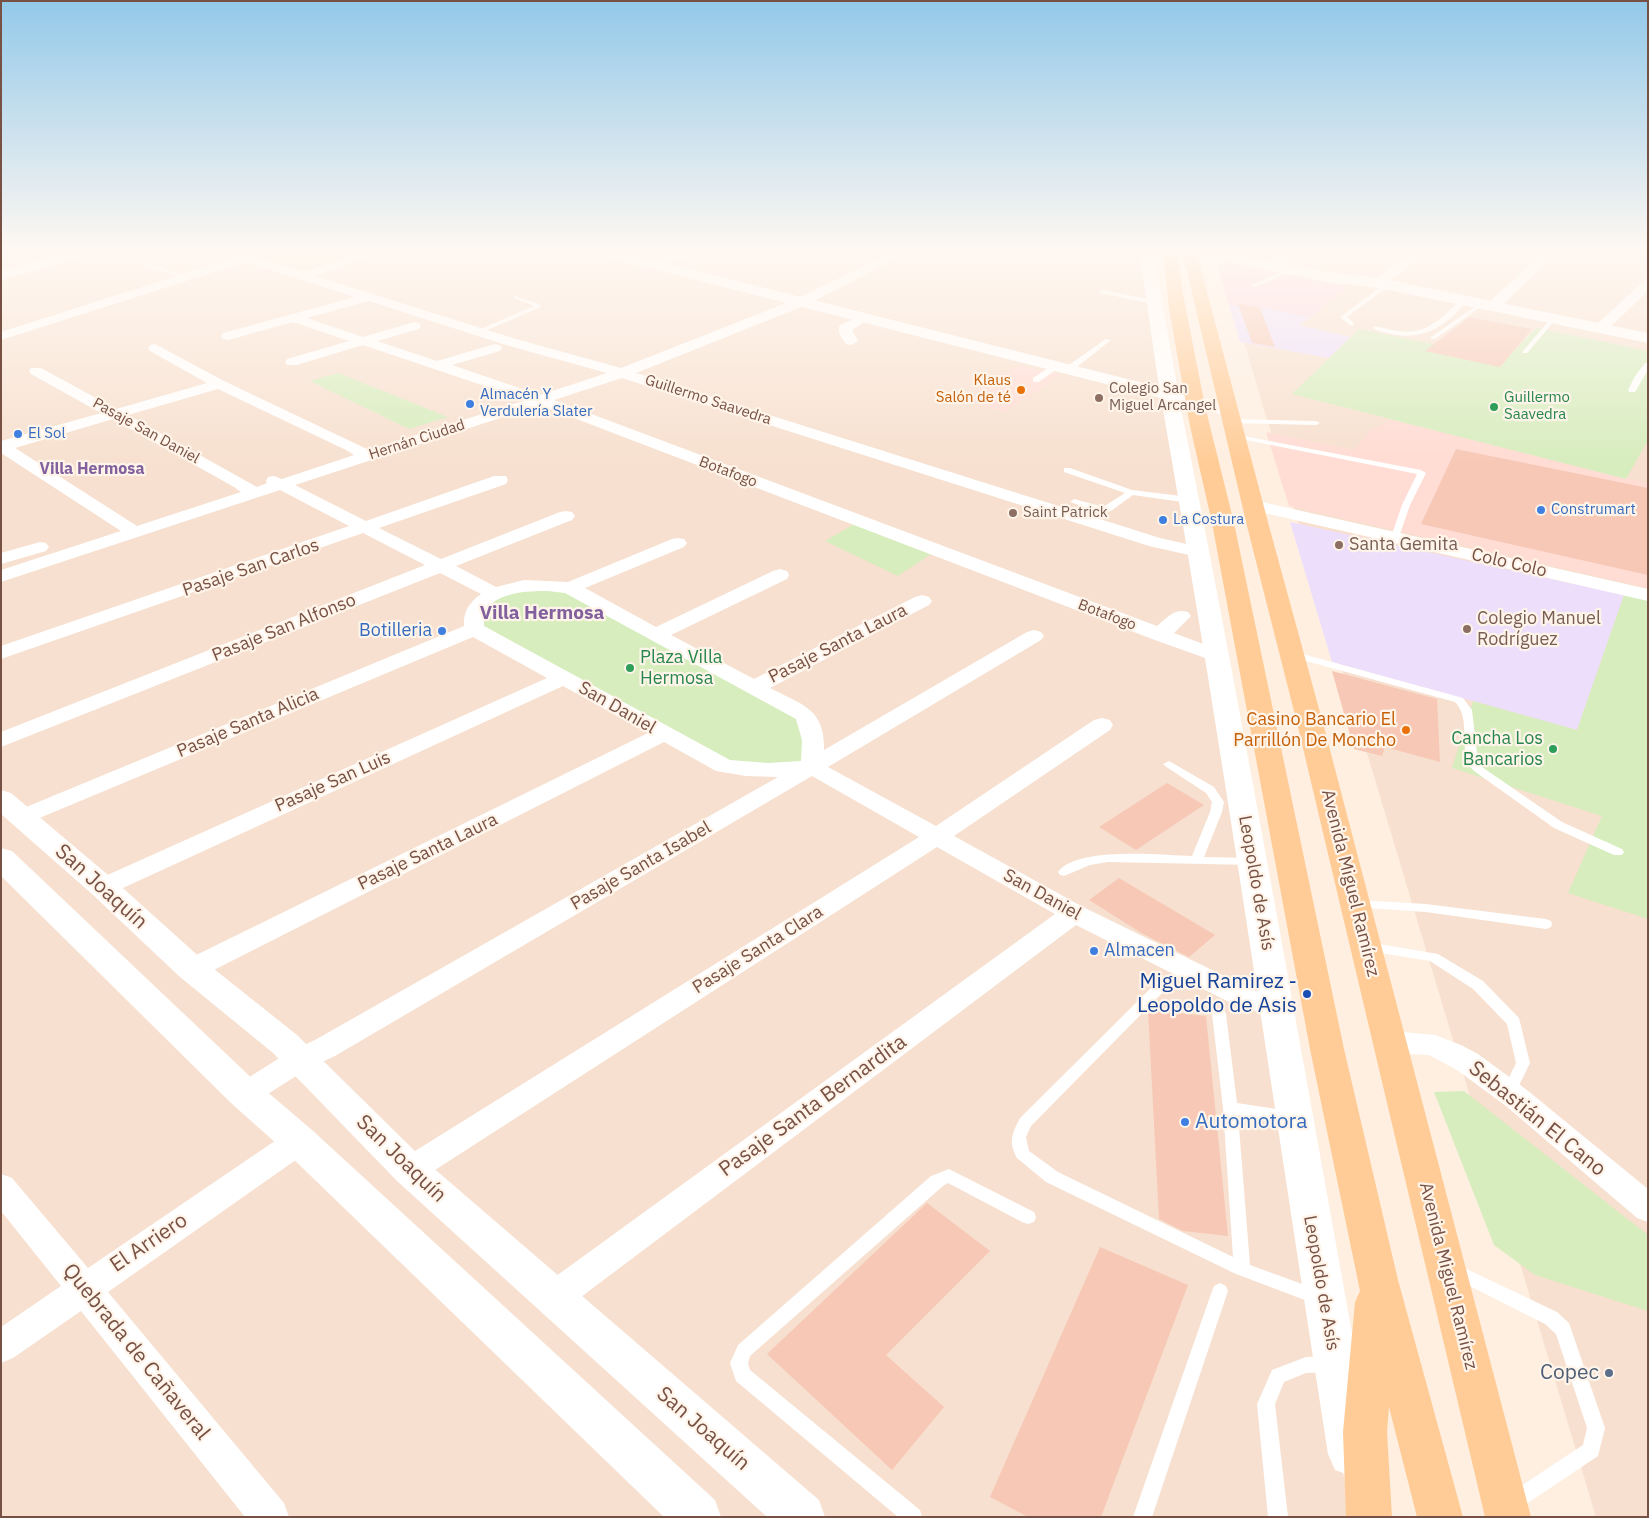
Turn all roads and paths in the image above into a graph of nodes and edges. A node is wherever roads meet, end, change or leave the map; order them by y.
1 (49, 321) edge
2 (283, 321) edge
3 (302, 321) edge
4 (444, 321) edge
5 (505, 321) edge
6 (754, 321) edge
7 (859, 321) edge
8 (876, 321) edge
9 (1159, 321) edge
10 (1175, 321) edge
11 (1207, 321) edge
12 (1348, 321) edge
13 (1440, 321) edge
14 (1461, 321) edge
15 (1552, 321) edge
16 (1567, 321) edge
17 (1609, 321) edge
18 (1352, 324) dead end
19 (414, 326) dead end
20 (1375, 328) dead end
21 (1601, 328) junction
22 (478, 332) junction
23 (1, 336) edge
24 (228, 336) dead end
25 (1433, 338) dead end
26 (1648, 338) edge
27 (1108, 340) dead end
28 (363, 341) junction
29 (851, 341) dead end
30 (155, 348) dead end
31 (495, 348) dead end
32 (1525, 352) dead end
33 (292, 362) dead end
34 (437, 365) junction
35 (1648, 365) edge
36 (602, 367) junction
37 (1063, 367) junction
38 (36, 371) dead end
39 (622, 373) junction
40 (1036, 380) dead end
41 (219, 384) junction
42 (1632, 390) dead end
43 (522, 393) junction
44 (1182, 398) junction
45 (539, 400) junction
46 (115, 414) junction
47 (1232, 422) junction
48 (1316, 423) dead end
49 (2, 446) edge
50 (352, 447) junction
51 (1205, 450) junction
52 (367, 456) junction
53 (1067, 470) dead end
54 (265, 475) junction
55 (500, 480) dead end
56 (240, 483) junction
57 (281, 485) junction
58 (1131, 492) junction
59 (254, 493) junction
60 (1189, 500) junction
61 (1074, 502) dead end
62 (1253, 505) junction
63 (566, 516) dead end
64 (119, 522) junction
65 (368, 527) junction
66 (134, 532) junction
67 (1395, 537) junction
68 (678, 543) dead end
69 (1198, 552) junction
70 (442, 565) junction
71 (2, 570) edge
72 (780, 575) dead end
73 (570, 588) junction
74 (496, 594) junction
75 (1648, 595) edge
76 (922, 600) dead end
77 (1181, 616) dead end
78 (474, 629) junction
79 (657, 634) junction
80 (1159, 635) junction
81 (1034, 636) dead end
82 (1, 653) edge
83 (1292, 654) junction
84 (1215, 655) junction
85 (564, 678) junction
86 (754, 687) junction
87 (1102, 725) dead end
88 (663, 734) junction
89 (1, 740) edge
90 (1169, 764) dead end
91 (812, 768) junction
92 (12, 808) edge
93 (936, 837) junction
94 (1618, 852) dead end
95 (1, 858) edge
96 (1196, 861) junction
97 (1252, 862) junction
98 (1064, 872) dead end
99 (103, 887) junction
100 (1354, 904) junction
101 (1074, 913) junction
102 (1546, 924) dead end
103 (1365, 946) junction
104 (192, 969) junction
105 (1165, 982) dead end
106 (1278, 1008) junction
107 (1219, 1014) dead end
108 (1390, 1042) junction
109 (299, 1060) junction
110 (1509, 1092) junction
111 (245, 1094) junction
112 (1230, 1108) junction
113 (1294, 1117) junction
114 (298, 1140) junction
115 (410, 1170) junction
116 (1, 1187) edge
117 (1648, 1208) edge
118 (1028, 1217) dead end
119 (1446, 1266) junction
120 (1242, 1269) junction
121 (1378, 1280) junction
122 (84, 1288) junction
123 (1220, 1291) dead end
124 (553, 1298) junction
125 (1324, 1299) junction
126 (1, 1347) edge
127 (1335, 1364) junction
128 (1507, 1512) edge
129 (270, 1517) edge
130 (698, 1517) edge
131 (802, 1517) edge
132 (913, 1517) edge
133 (1142, 1517) edge
134 (1278, 1517) edge
135 (1362, 1517) edge
136 (1369, 1517) edge
137 (1440, 1517) edge

1 - 23 street
2 - 24 street
3 - 28 street, Botafogo
4 - 22 street, Guillermo Saavedra
5 - 22 lane
6 - 39 street, Hernán Ciudad
7 - 29 street
8 - 37 street
9 - 44 street, Leopoldo de Asís
10 - 44 main road
11 - 47 main road, Avenida Miguel Ramírez
12 - 18 lane
13 - 20 lane
14 - 25 lane
15 - 32 lane
16 - 21 street
17 - 21 street
19 - 28 street
21 - 26 street
22 - 36 street, Guillermo Saavedra
27 - 37 lane
28 - 33 street
28 - 34 street, Botafogo
30 - 41 street
31 - 34 street
34 - 43 street, Botafogo
35 - 42 lane
36 - 39 street, Guillermo Saavedra
36 - 43 street, Hernán Ciudad
37 - 40 lane
37 - 44 street
38 - 46 street, Pasaje San Daniel
39 - 45 street, Hernán Ciudad
39 - 69 street, Guillermo Saavedra
41 - 46 street
41 - 50 street
43 - 45 street, Botafogo
43 - 50 street, Hernán Ciudad
44 - 47 street
44 - 51 main road
44 - 60 street, Leopoldo de Asís
45 - 52 street, Hernán Ciudad
45 - 80 street, Botafogo
46 - 49 street
46 - 56 street, Pasaje San Daniel
47 - 48 lane
47 - 62 main road, Avenida Miguel Ramírez
47 - 67 lane
49 - 64 street
50 - 52 street
50 - 54 street, Hernán Ciudad
51 - 62 main road
51 - 121 main road
52 - 57 street, Hernán Ciudad
53 - 58 lane
54 - 56 street, Hernán Ciudad
54 - 57 street
55 - 65 street, Pasaje San Carlos
56 - 59 street, Pasaje San Daniel
56 - 64 street, Hernán Ciudad
57 - 59 street, Hernán Ciudad
57 - 65 street
58 - 60 lane
58 - 61 lane
59 - 66 street, Hernán Ciudad
60 - 69 street, Leopoldo de Asís
62 - 67 street, Colo Colo
62 - 83 main road, Avenida Miguel Ramírez
63 - 70 street, Pasaje San Alfonso
64 - 66 street
64 - 71 street, Hernán Ciudad
65 - 70 street
65 - 82 street, Pasaje San Carlos
66 - 71 street, Hernán Ciudad
67 - 75 street, Colo Colo
68 - 73 street
69 - 84 street, Leopoldo de Asís
70 - 74 street
70 - 89 street, Pasaje San Alfonso
72 - 79 street
73 - 74 street
73 - 79 street
74 - 78 street
76 - 86 street, Pasaje Santa Laura
77 - 80 street, Botafogo
78 - 85 street, San Daniel
78 - 92 street, Pasaje Santa Alicia
79 - 86 street
80 - 84 street, Botafogo
81 - 91 street, Pasaje Santa Isabel
83 - 94 lane
83 - 100 main road, Avenida Miguel Ramírez
84 - 97 street, Leopoldo de Asís
85 - 88 street, San Daniel
85 - 99 street, Pasaje San Luis
86 - 91 street
87 - 93 street, Pasaje Santa Clara
88 - 91 street, San Daniel
88 - 104 street, Pasaje Santa Laura
90 - 96 lane
91 - 93 street, San Daniel
91 - 109 street, Pasaje Santa Isabel
92 - 99 street, San Joaquín
93 - 101 street, San Daniel
93 - 115 street, Pasaje Santa Clara
95 - 111 street
96 - 97 lane
96 - 98 lane
97 - 106 street, Leopoldo de Asís
99 - 104 street, San Joaquín
100 - 102 lane
100 - 103 main road, Avenida Miguel Ramírez
101 - 106 street, San Daniel
101 - 124 street, Pasaje Santa Bernardita
103 - 108 main road, Avenida Miguel Ramírez
103 - 110 lane
104 - 109 street, San Joaquín
105 - 120 lane
106 - 113 street, Leopoldo de Asís
107 - 112 lane
108 - 110 street, Sebastián El Cano
108 - 119 main road, Avenida Miguel Ramírez
109 - 111 street, Pasaje Santa Isabel
109 - 115 street, San Joaquín
110 - 117 street, Sebastián El Cano
111 - 114 street
112 - 113 lane
112 - 120 lane
113 - 125 street, Leopoldo de Asís
114 - 122 street, El Arriero
114 - 130 street
115 - 124 street, San Joaquín
116 - 122 street, Quebrada de Cañaveral
118 - 132 lane
119 - 128 main road, Avenida Miguel Ramírez
119 - 128 lane
120 - 125 lane
121 - 136 main road
121 - 137 main road
122 - 126 street, El Arriero
122 - 129 street, Quebrada de Cañaveral
123 - 133 lane
124 - 131 street, San Joaquín
125 - 127 street, Leopoldo de Asís
127 - 134 lane
127 - 135 street, Leopoldo de Asís

